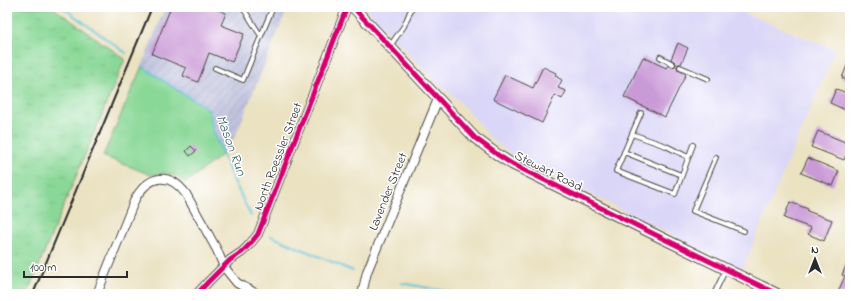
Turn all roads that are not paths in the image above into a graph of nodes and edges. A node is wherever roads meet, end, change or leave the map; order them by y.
1 (243, 7) edge
2 (273, 7) edge
3 (347, 7) edge
4 (353, 7) edge
5 (412, 7) edge
6 (261, 36) junction
7 (390, 46) junction
8 (660, 57) dead end
9 (673, 64) dead end
10 (680, 66) dead end
11 (214, 68) dead end
12 (708, 79) dead end
13 (438, 99) junction
14 (641, 113) dead end
15 (632, 134) junction
16 (693, 145) dead end
17 (624, 152) junction
18 (688, 157) junction
19 (716, 157) dead end
20 (681, 176) junction
21 (744, 231) dead end
22 (224, 266) junction
23 (726, 269) junction
24 (97, 294) edge
25 (197, 294) edge
26 (256, 294) edge
27 (362, 294) edge
28 (714, 294) edge
29 (777, 294) edge

1 - 6 lane
2 - 6 lane
3 - 22 street, North Roessler Street
4 - 7 street, Stewart Road
5 - 7 lane
6 - 11 lane
7 - 13 street, Stewart Road
8 - 9 lane
10 - 12 lane
13 - 23 street, Stewart Road
13 - 27 street, Lavender Street
14 - 15 lane
15 - 17 lane
15 - 18 lane
16 - 18 lane
17 - 20 lane
17 - 20 lane
18 - 20 lane
19 - 21 lane
22 - 24 street
22 - 25 street, North Roessler Street
22 - 26 street
23 - 28 lane
23 - 29 street, Stewart Road

